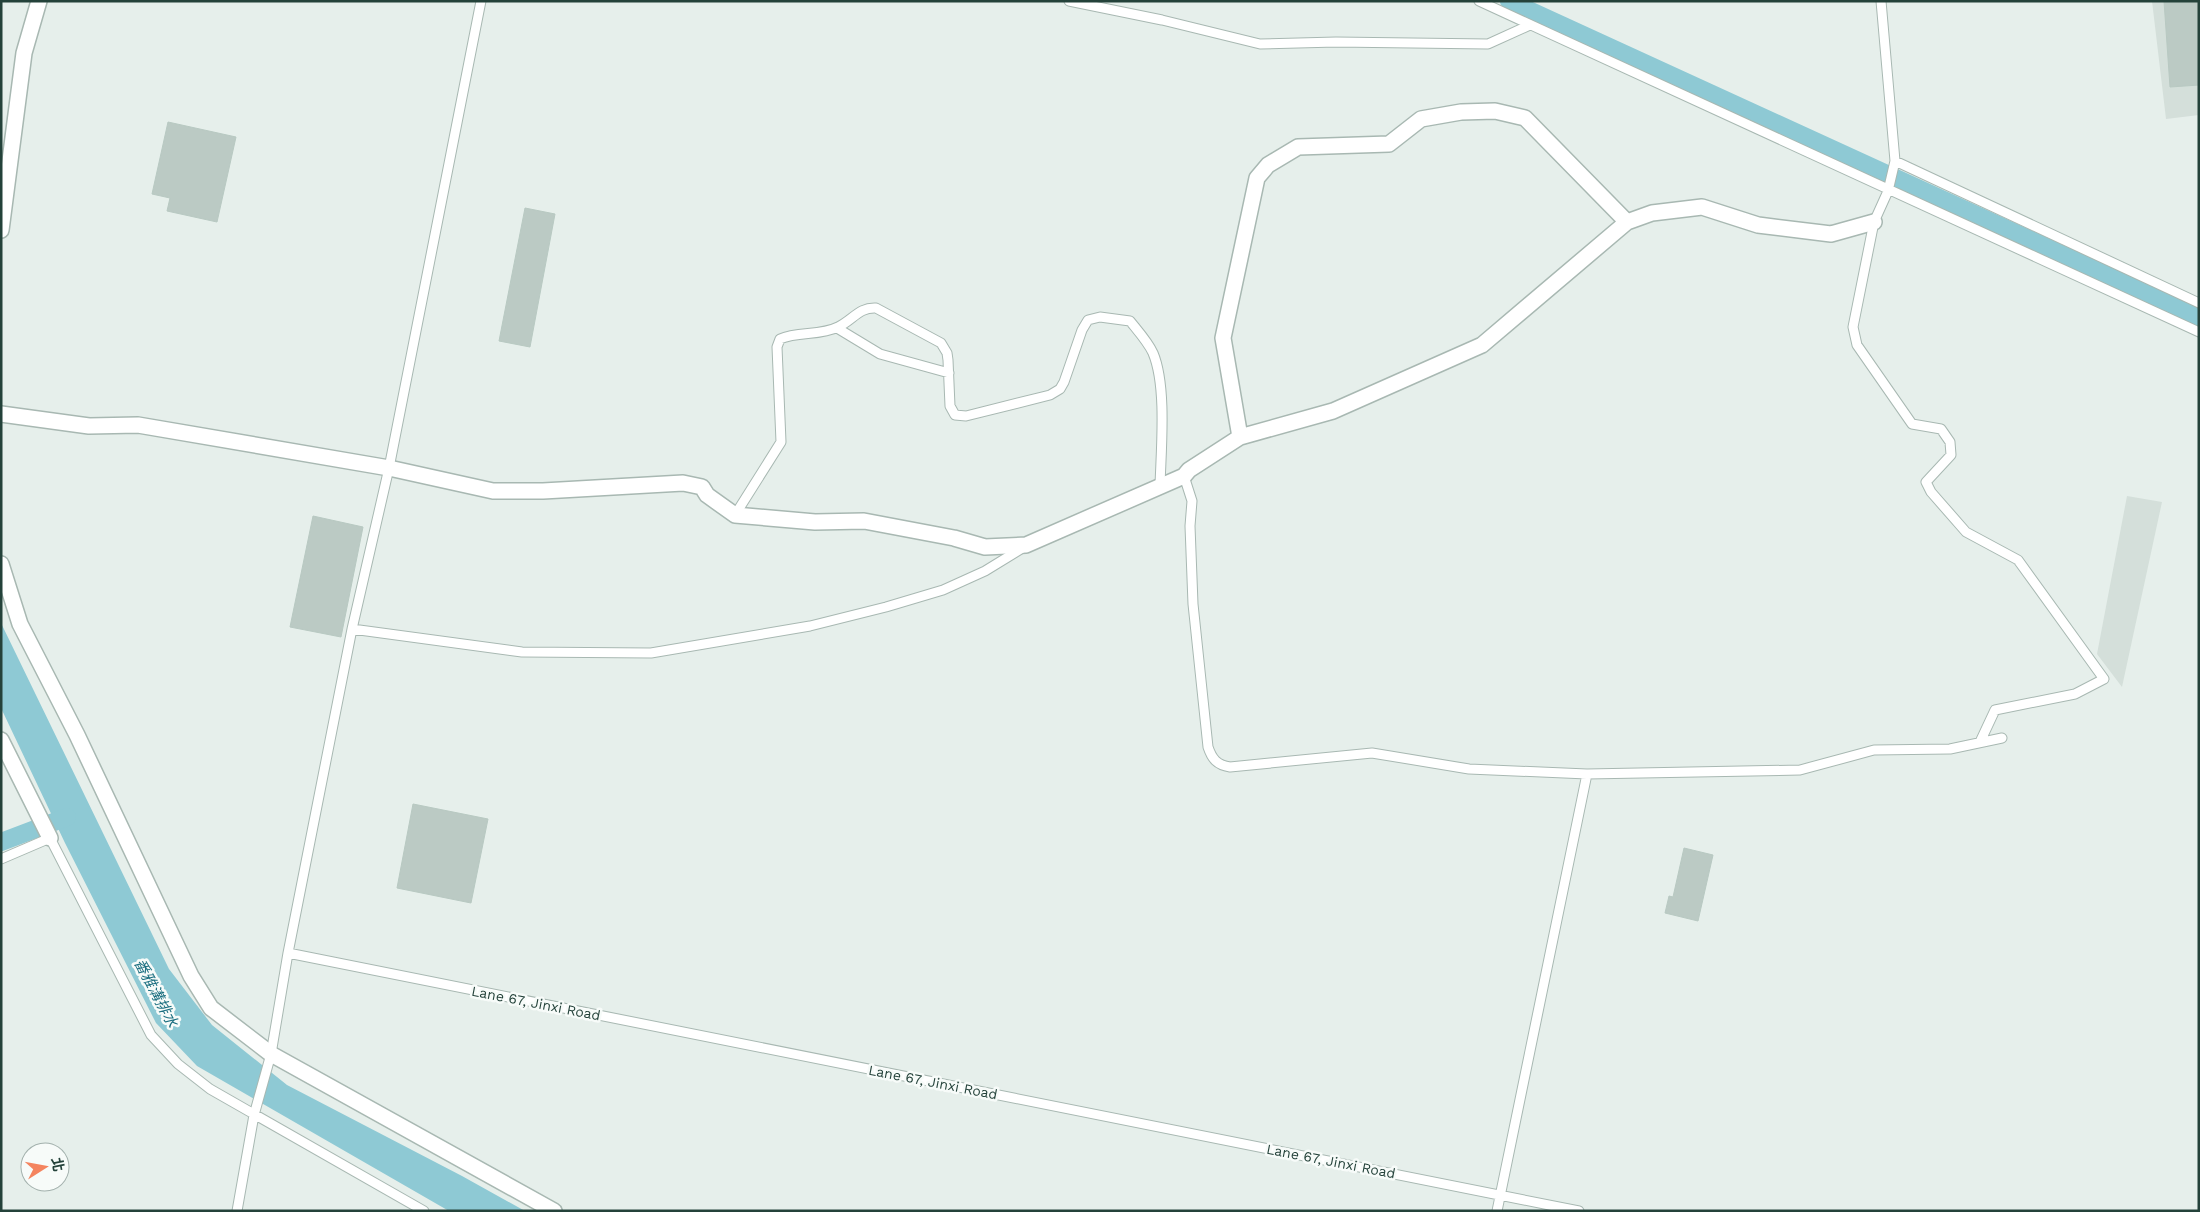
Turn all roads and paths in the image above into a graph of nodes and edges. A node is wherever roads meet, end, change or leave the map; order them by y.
1 (39, 1) edge
2 (481, 1) edge
3 (1069, 1) edge
4 (1479, 1) edge
5 (1881, 1) edge
6 (1530, 25) junction
7 (1895, 161) junction
8 (1888, 191) junction
9 (1627, 222) junction
10 (1874, 222) junction
11 (1, 230) edge
12 (2199, 304) edge
13 (837, 328) junction
14 (2199, 332) edge
15 (949, 373) junction
16 (1, 414) edge
17 (1240, 437) junction
18 (389, 468) junction
19 (1184, 476) junction
20 (1160, 486) junction
21 (734, 515) junction
22 (1026, 545) junction
23 (1, 564) edge
24 (352, 629) junction
25 (2002, 738) dead end
26 (1, 740) edge
27 (1980, 742) junction
28 (1587, 774) junction
29 (50, 838) junction
30 (1, 859) edge
31 (288, 954) junction
32 (271, 1054) junction
33 (254, 1115) junction
34 (1500, 1194) junction
35 (237, 1211) edge
36 (424, 1211) edge
37 (554, 1211) edge
38 (1497, 1211) edge
39 (1579, 1211) edge

1 - 11 street
2 - 18 lane
3 - 6 lane
4 - 6 lane
5 - 7 lane
6 - 8 lane
7 - 8 lane
7 - 12 lane
8 - 10 lane
8 - 14 lane
9 - 10 street
9 - 17 street
9 - 17 street
10 - 27 lane
13 - 15 lane
13 - 15 lane
13 - 21 lane
15 - 20 lane
16 - 18 street
17 - 19 street
18 - 21 street
18 - 24 lane
19 - 20 street
19 - 28 lane
20 - 22 street
21 - 22 street
22 - 24 lane
23 - 32 street
24 - 31 lane
25 - 27 lane
26 - 29 street
27 - 28 lane
28 - 34 lane
29 - 30 lane
29 - 33 lane
31 - 32 lane
31 - 34 lane, Lane 67, Jinxi Road
32 - 33 lane
32 - 37 street
33 - 35 lane
33 - 36 lane
34 - 38 lane
34 - 39 lane, Lane 67, Jinxi Road

